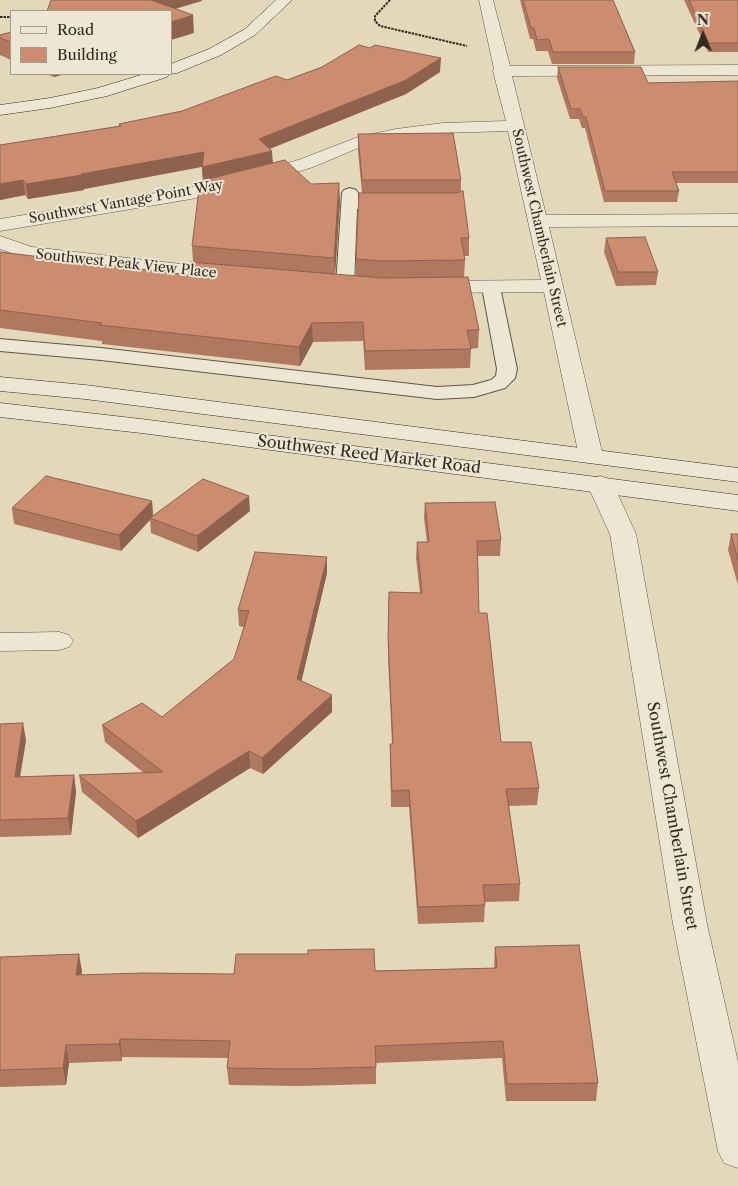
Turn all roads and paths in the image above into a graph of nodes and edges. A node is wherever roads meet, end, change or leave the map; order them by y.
1 (285, 0) edge
2 (390, 0) edge
3 (486, 0) edge
4 (468, 46) dead end
5 (172, 70) edge
6 (738, 70) edge
7 (501, 71) junction
8 (158, 75) edge
9 (0, 110) edge
10 (515, 126) junction
11 (408, 204) edge
12 (738, 220) edge
13 (537, 221) junction
14 (0, 225) edge
15 (0, 242) edge
16 (246, 277) edge
17 (345, 285) edge
18 (553, 286) junction
19 (491, 287) junction
20 (412, 288) edge
21 (0, 345) edge
22 (0, 384) edge
23 (0, 410) edge
24 (595, 470) junction
25 (738, 476) edge
26 (738, 503) edge
27 (59, 641) dead end
28 (0, 642) edge
29 (738, 1151) edge

1 - 5 street
2 - 4 path
3 - 7 street, Southwest Chamberlain Street
6 - 7 street
7 - 10 street, Southwest Chamberlain Street
8 - 9 street
10 - 13 street, Southwest Chamberlain Street
10 - 14 street, Southwest Vantage Point Way
11 - 17 lane
12 - 13 street
13 - 18 street, Southwest Chamberlain Street
15 - 16 street, Southwest Peak View Place
18 - 19 street
18 - 24 street, Southwest Chamberlain Street
19 - 20 street
19 - 21 lane
22 - 24 street, Southwest Reed Market Road
23 - 24 street, Southwest Reed Market Road
24 - 25 street, Southwest Reed Market Road
24 - 26 street, Southwest Reed Market Road
24 - 29 street, Southwest Chamberlain Street
27 - 28 street

